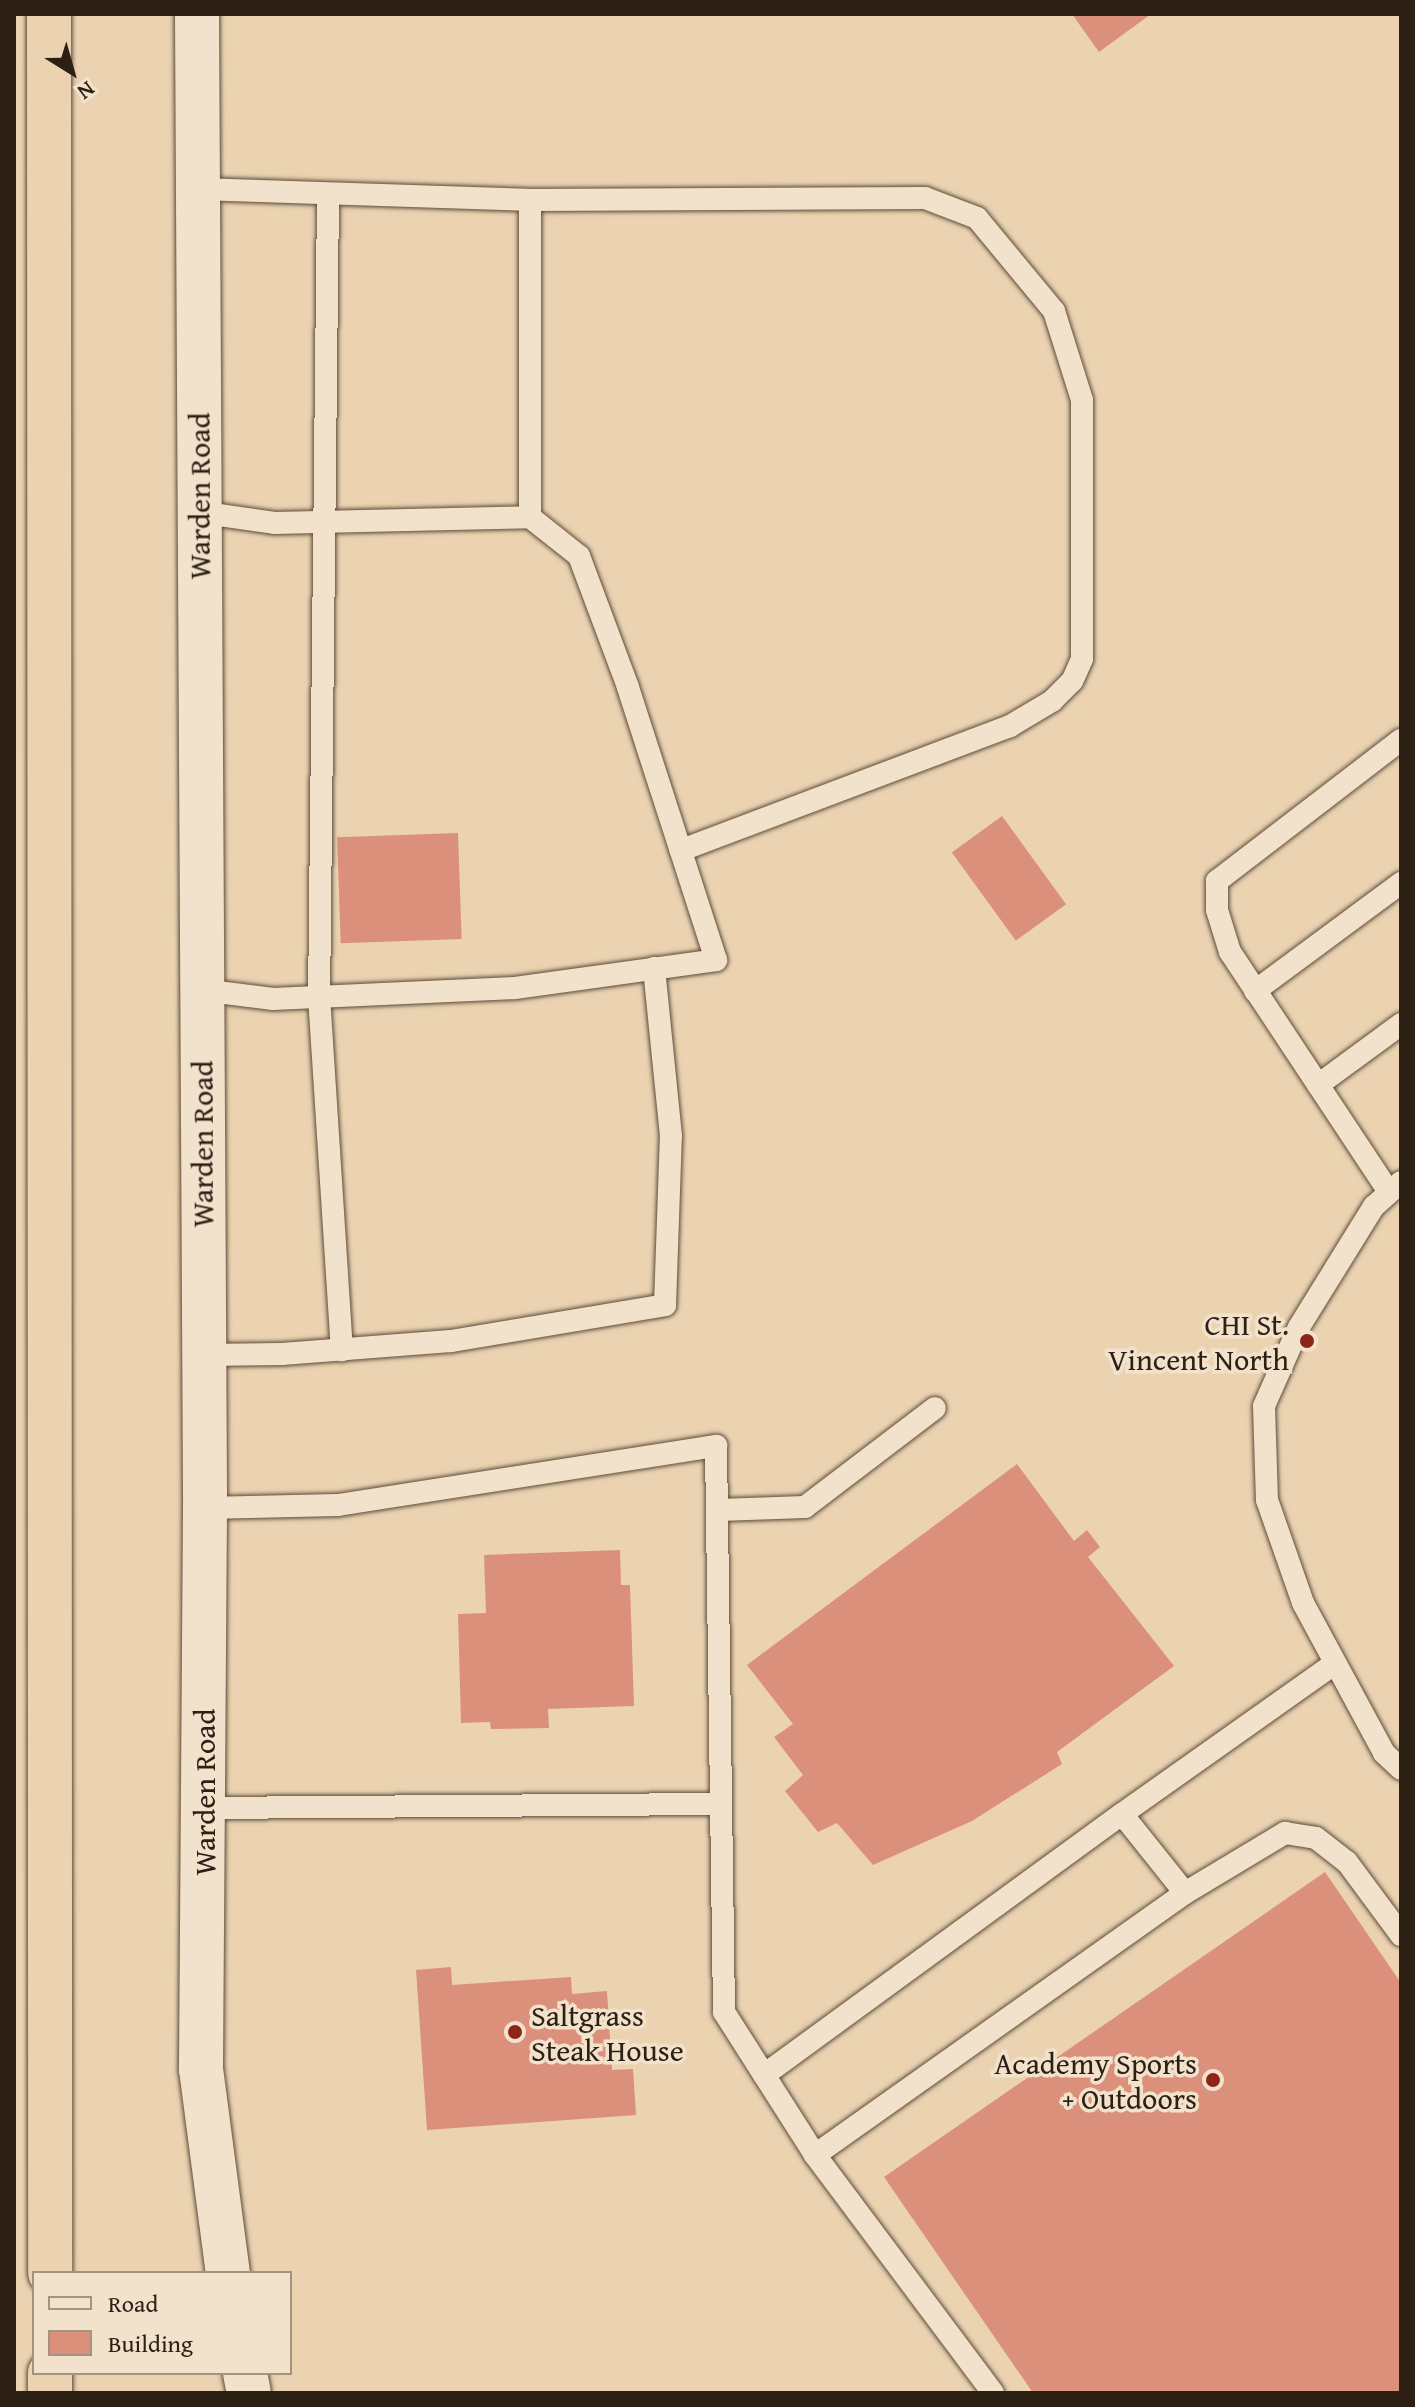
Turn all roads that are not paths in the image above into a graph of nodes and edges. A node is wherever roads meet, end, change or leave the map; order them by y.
1 (49, 14) edge
2 (197, 14) edge
3 (202, 189) junction
4 (328, 196) junction
5 (530, 200) junction
6 (198, 512) junction
7 (530, 517) junction
8 (321, 522) junction
9 (1401, 740) edge
10 (681, 850) junction
11 (1401, 883) edge
12 (654, 968) junction
13 (201, 990) junction
14 (1255, 991) junction
15 (319, 996) junction
16 (1401, 1024) edge
17 (1318, 1085) junction
18 (1395, 1187) edge
19 (342, 1350) junction
20 (204, 1355) junction
21 (935, 1408) dead end
22 (205, 1508) junction
23 (719, 1510) junction
24 (1335, 1663) junction
25 (1401, 1769) edge
26 (720, 1804) junction
27 (205, 1808) junction
28 (1122, 1814) junction
29 (1185, 1893) junction
30 (1401, 1935) edge
31 (764, 2075) junction
32 (815, 2155) junction
33 (50, 2271) edge
34 (228, 2271) edge
35 (993, 2393) edge

1 - 33 highway
2 - 3 main road, Warden Road
3 - 4 lane
3 - 6 main road, Warden Road
4 - 5 lane
4 - 8 lane
5 - 7 lane
5 - 10 lane
6 - 8 lane
6 - 13 main road, Warden Road
7 - 8 lane
7 - 10 lane
8 - 15 lane
9 - 14 lane
10 - 12 lane
11 - 14 lane
12 - 15 lane
12 - 19 lane
13 - 15 lane
13 - 20 main road, Warden Road
14 - 17 lane
15 - 19 lane
16 - 17 lane
17 - 18 lane
18 - 24 lane
19 - 20 lane
20 - 22 main road, Warden Road
21 - 23 lane
22 - 23 lane
22 - 27 main road, Warden Road
23 - 26 lane
24 - 25 lane
24 - 28 lane
26 - 27 lane
26 - 31 lane
27 - 34 main road, Warden Road
28 - 29 lane
28 - 31 lane
29 - 30 lane
29 - 32 lane
31 - 32 lane
32 - 35 lane

